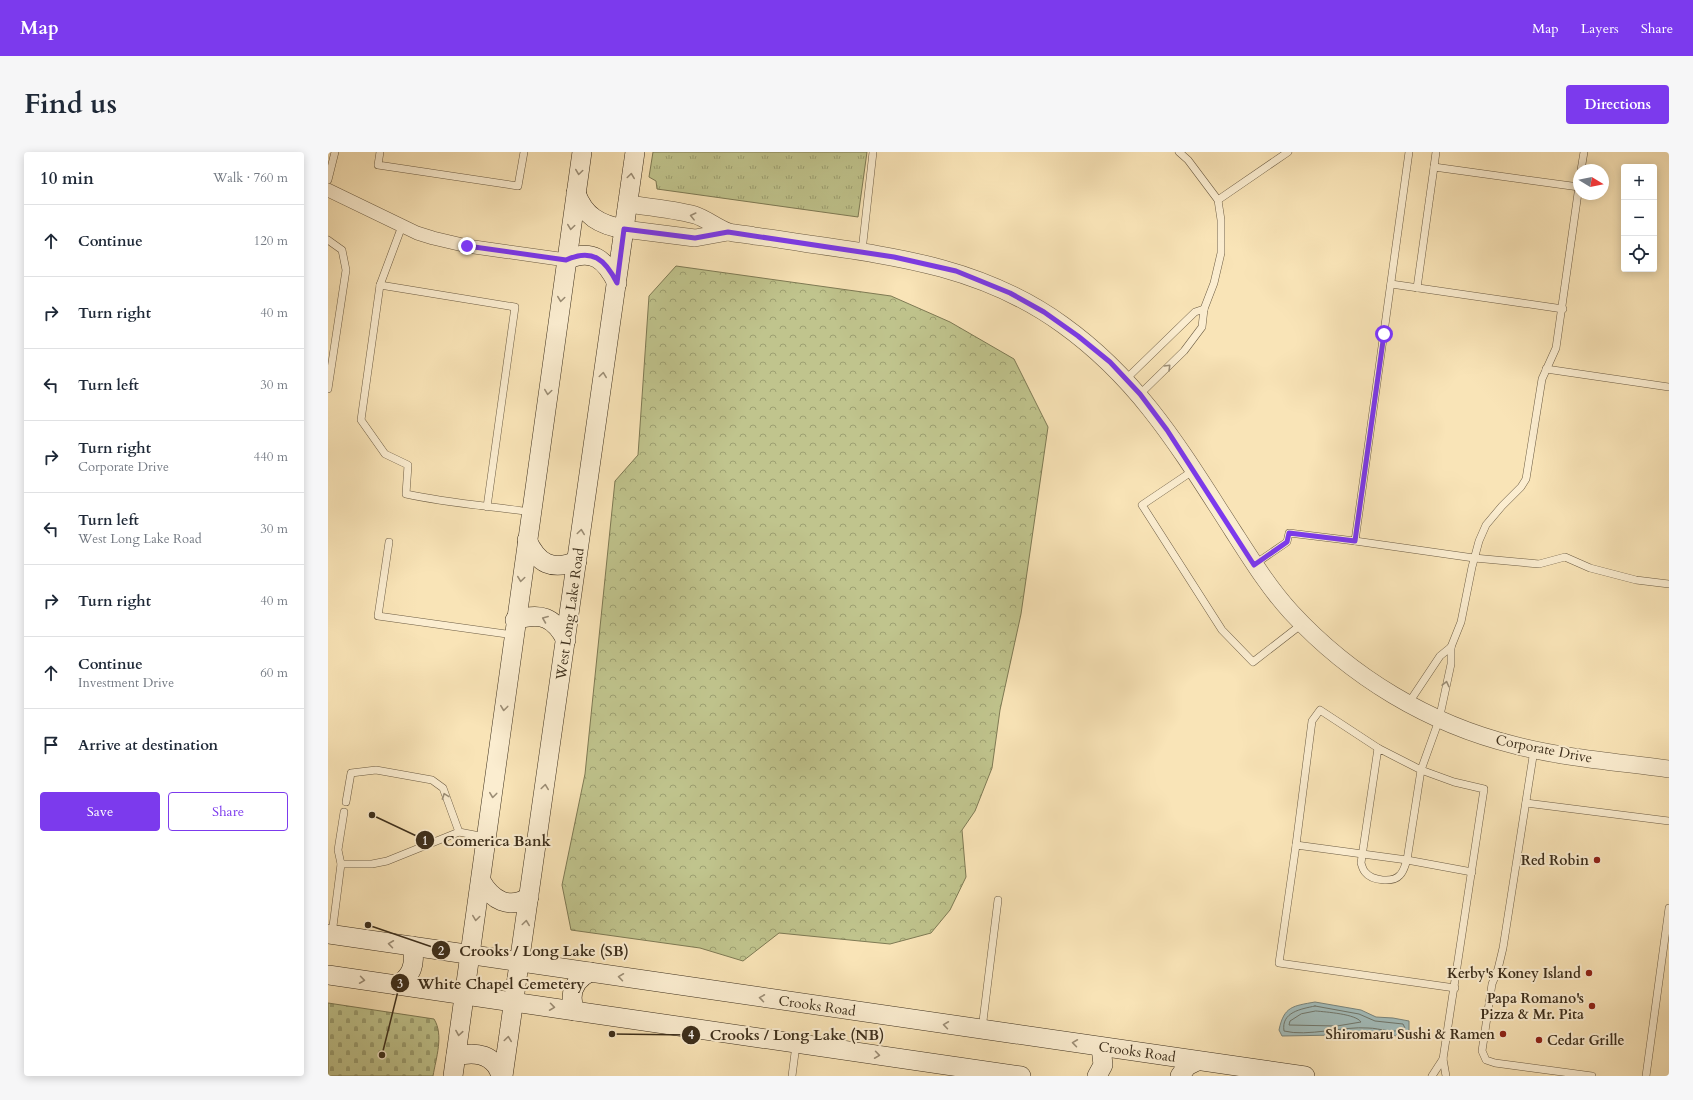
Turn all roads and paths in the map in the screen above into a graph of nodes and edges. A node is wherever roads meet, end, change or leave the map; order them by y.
1 (335, 152) edge
2 (380, 152) edge
3 (524, 152) edge
4 (582, 152) edge
5 (635, 152) edge
6 (873, 152) edge
7 (1179, 152) edge
8 (1288, 152) edge
9 (1409, 152) edge
10 (1436, 152) edge
11 (1584, 152) edge
12 (1582, 164) edge
13 (1434, 167) junction
14 (328, 180) edge
15 (1573, 186) edge
16 (328, 190) edge
17 (576, 193) junction
18 (1218, 200) junction
19 (1577, 200) edge
20 (627, 204) junction
21 (402, 226) junction
22 (624, 229) junction
23 (728, 232) junction
24 (328, 240) edge
25 (862, 252) junction
26 (566, 260) junction
27 (617, 283) junction
28 (1391, 284) junction
29 (380, 285) junction
30 (1417, 288) junction
31 (1204, 309) junction
32 (1563, 309) junction
33 (1546, 369) junction
34 (1126, 379) junction
35 (1669, 387) edge
36 (328, 389) edge
37 (1140, 394) junction
38 (1194, 470) junction
39 (487, 507) junction
40 (531, 512) junction
41 (527, 540) junction
42 (1355, 541) junction
43 (389, 542) dead end
44 (1474, 558) junction
45 (577, 561) junction
46 (1254, 565) junction
47 (1669, 584) edge
48 (1302, 623) junction
49 (515, 628) junction
50 (566, 640) junction
51 (1451, 648) junction
52 (1408, 704) junction
53 (1438, 720) junction
54 (1378, 748) junction
55 (1534, 749) junction
56 (1669, 769) edge
57 (1421, 770) junction
58 (346, 802) dead end
59 (1526, 803) junction
60 (344, 812) dead end
61 (1669, 821) edge
62 (459, 832) junction
63 (487, 837) junction
64 (1296, 845) junction
65 (1362, 854) junction
66 (1407, 860) junction
67 (341, 864) junction
68 (1472, 872) junction
69 (481, 881) junction
70 (529, 897) junction
71 (998, 900) dead end
72 (1669, 908) edge
73 (330, 934) edge
74 (412, 946) junction
75 (471, 955) junction
76 (520, 962) junction
77 (590, 972) junction
78 (328, 975) edge
79 (396, 985) junction
80 (1455, 988) junction
81 (465, 995) junction
82 (514, 1002) junction
83 (575, 1010) junction
84 (982, 1030) junction
85 (796, 1043) junction
86 (1101, 1046) junction
87 (456, 1056) junction
88 (1443, 1059) junction
89 (1197, 1061) junction
90 (453, 1076) edge
91 (502, 1076) edge
92 (792, 1076) edge
93 (1022, 1076) edge
94 (1097, 1076) edge
95 (1180, 1076) edge
96 (1305, 1076) edge
97 (1432, 1076) edge
98 (1446, 1076) edge
99 (1592, 1076) edge
100 (1646, 1076) edge

1 - 14 lane
2 - 3 lane
4 -> 17 main road
20 -> 5 main road, West Long Lake Road
6 - 25 lane
7 - 18 lane
8 - 18 lane
9 - 28 lane
10 - 13 lane
11 - 12 lane
13 - 15 lane
13 - 30 lane
16 - 21 street
17 - 22 main road
17 -> 26 main road
18 - 31 lane
19 - 32 lane
20 - 22 main road, West Long Lake Road
23 -> 20 street, Corporate Drive
21 - 26 street
21 - 29 lane
22 - 23 street, Corporate Drive
22 - 27 main road, West Long Lake Road
23 - 25 street, Corporate Drive
24 - 36 lane
25 - 34 street, Corporate Drive
26 - 27 main road
26 -> 40 main road
45 -> 27 main road, West Long Lake Road
28 - 30 lane
28 - 42 lane
29 - 39 lane
29 - 39 lane
30 - 32 lane
31 - 34 lane
37 -> 31 lane
32 - 33 lane
33 - 35 lane
33 - 44 lane
34 - 37 street, Corporate Drive
37 - 38 street, Corporate Drive
38 - 46 street, Corporate Drive
38 - 48 lane
39 - 40 lane
40 - 41 main road
41 - 45 main road
41 -> 49 main road
42 - 44 lane
42 - 46 lane
43 - 49 lane
44 - 47 lane
44 - 51 lane
45 - 50 main road, West Long Lake Road
46 - 48 street, Corporate Drive
48 - 52 street, Corporate Drive
50 -> 49 main road
49 -> 63 main road
70 -> 50 main road, West Long Lake Road
51 - 52 lane
53 -> 51 lane
52 - 53 street, Corporate Drive
53 - 55 street, Corporate Drive
53 - 57 lane
54 - 57 lane
54 - 64 lane
54 - 65 lane
55 - 56 street, Corporate Drive
55 - 59 lane
57 - 66 lane
57 - 68 lane
62 -> 58 lane
59 - 61 lane
59 - 99 lane
60 - 67 lane
62 - 63 lane
62 - 67 lane
63 - 69 main road
64 - 65 lane
64 - 80 lane
65 - 66 lane
65 - 66 lane
66 - 68 lane
67 - 73 lane
68 - 80 lane
69 - 70 main road
69 -> 75 main road
76 -> 70 main road, West Long Lake Road
71 - 84 lane
72 - 100 lane
74 -> 73 main road, Crooks Road
74 - 75 main road, Crooks Road
74 - 79 main road
75 - 76 main road, Crooks Road
75 - 81 main road
76 - 77 main road, Crooks Road
76 - 82 main road, West Long Lake Road
77 - 83 main road
84 -> 77 main road, Crooks Road
78 -> 79 main road
79 - 81 main road
80 - 88 lane
81 - 82 main road
81 -> 87 main road
82 -> 83 main road
91 -> 82 main road, West Long Lake Road
83 - 85 main road
86 -> 84 main road, Crooks Road
85 - 92 lane
85 -> 93 main road
86 - 89 main road, Crooks Road
86 - 94 main road
87 - 90 main road
87 - 91 main road
88 - 97 lane
88 - 98 lane
89 - 95 main road
89 - 96 main road, Crooks Road

